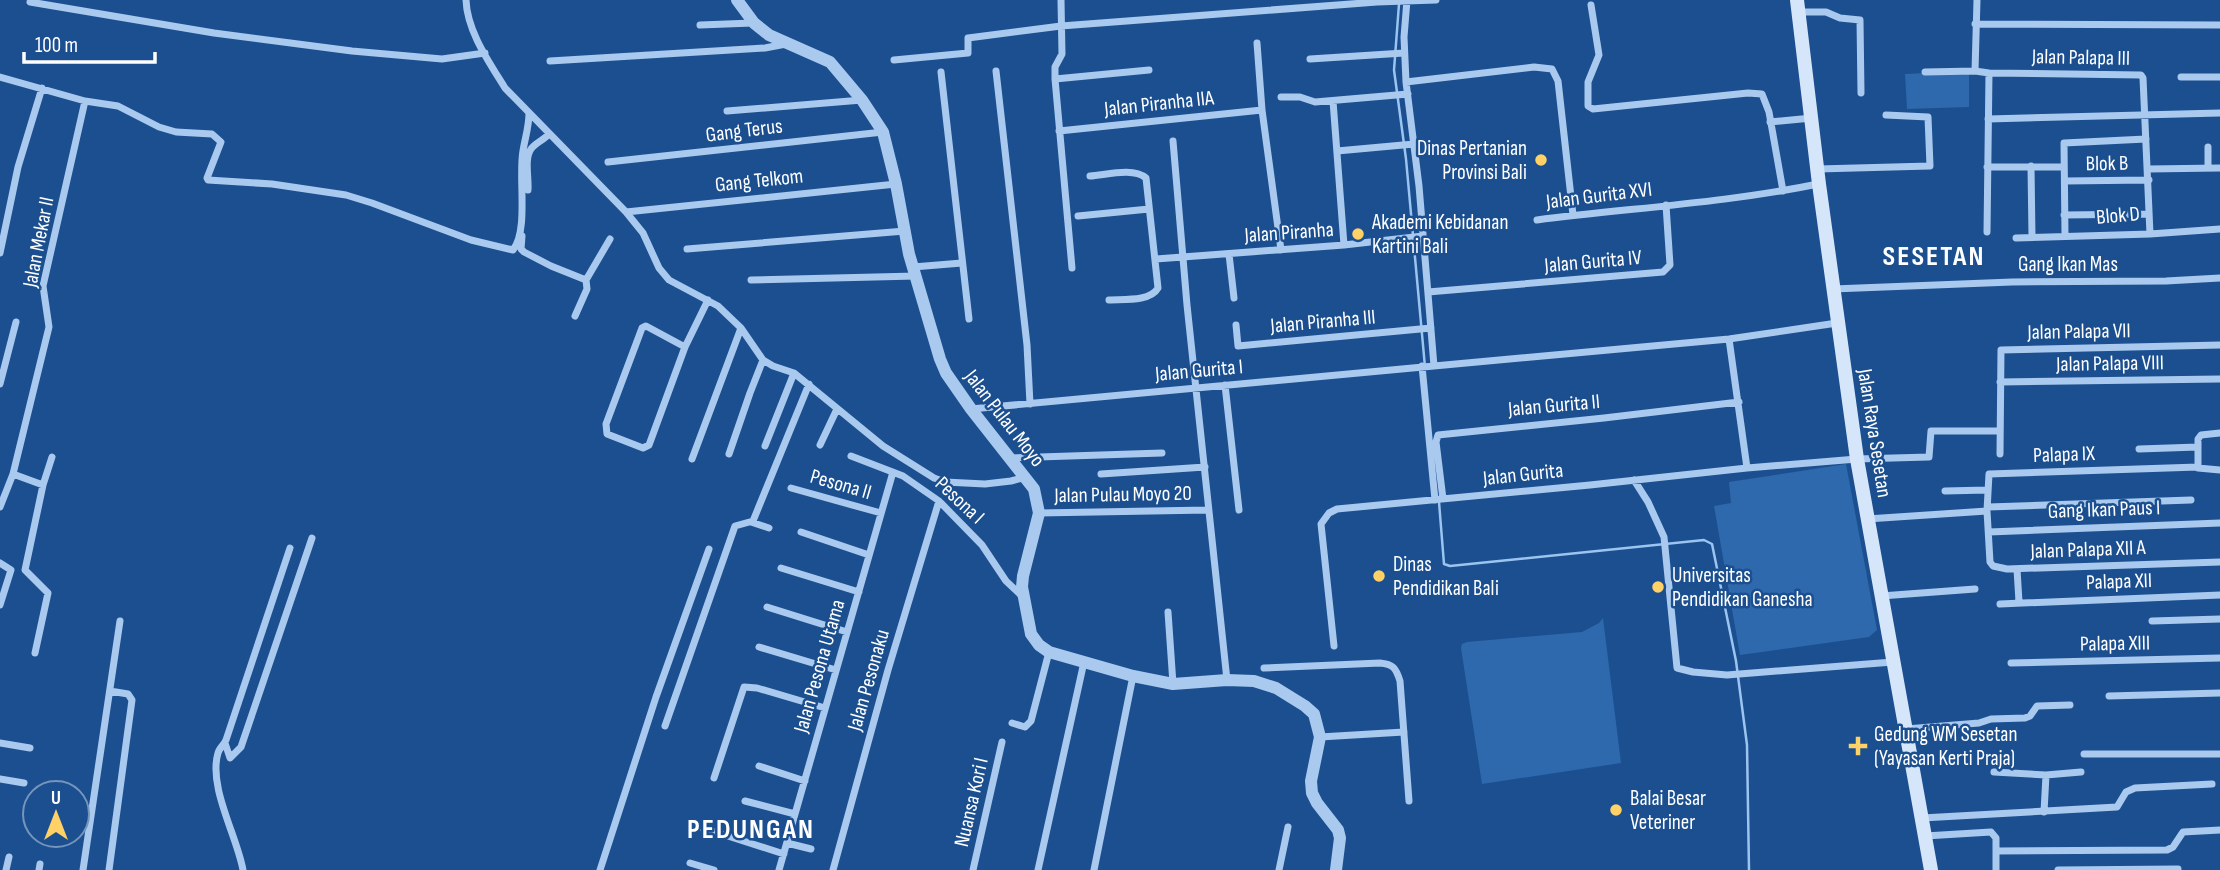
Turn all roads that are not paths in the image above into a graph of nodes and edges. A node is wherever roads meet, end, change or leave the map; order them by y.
1 (467, 0) edge
2 (737, 0) edge
3 (1060, 0) edge
4 (1436, 0) edge
5 (1977, 0) edge
6 (1394, 1) edge
7 (1406, 1) edge
8 (30, 2) dead end
9 (1591, 5) dead end
10 (1798, 6) edge
11 (754, 23) junction
12 (1975, 24) junction
13 (700, 25) dead end
14 (2220, 25) edge
15 (1061, 26) junction
16 (1257, 43) dead end
17 (787, 44) junction
18 (485, 53) junction
19 (1403, 53) junction
20 (1310, 59) dead end
21 (894, 60) dead end
22 (550, 61) dead end
23 (1149, 70) dead end
24 (996, 71) dead end
25 (1975, 71) junction
26 (941, 72) dead end
27 (1925, 72) dead end
28 (1989, 73) junction
29 (0, 77) edge
30 (2181, 77) dead end
31 (2220, 77) edge
32 (1055, 79) junction
33 (1406, 82) junction
34 (41, 88) junction
35 (1861, 93) dead end
36 (1407, 94) junction
37 (1281, 97) dead end
38 (862, 100) junction
39 (1333, 101) junction
40 (85, 102) junction
41 (1262, 110) junction
42 (727, 111) dead end
43 (529, 113) junction
44 (2220, 114) edge
45 (1886, 115) dead end
46 (2144, 115) junction
47 (1812, 118) junction
48 (1988, 119) junction
49 (1770, 121) junction
50 (1059, 131) junction
51 (883, 132) junction
52 (546, 138) junction
53 (2146, 139) junction
54 (1173, 141) dead end
55 (1408, 145) junction
56 (2208, 147) dead end
57 (1337, 151) junction
58 (608, 162) dead end
59 (2031, 166) junction
60 (1987, 167) junction
61 (2064, 167) junction
62 (2208, 168) junction
63 (2220, 168) edge
64 (1817, 169) junction
65 (2148, 169) junction
66 (1090, 176) dead end
67 (2149, 180) junction
68 (2065, 181) junction
69 (896, 184) junction
70 (1819, 184) junction
71 (1783, 191) junction
72 (1666, 205) junction
73 (1149, 209) junction
74 (626, 212) junction
75 (2150, 214) junction
76 (1573, 215) junction
77 (2064, 215) junction
78 (1078, 216) dead end
79 (1537, 220) dead end
80 (2220, 229) edge
81 (905, 231) junction
82 (1987, 233) dead end
83 (2150, 234) junction
84 (2065, 236) junction
85 (1421, 237) junction
86 (2032, 237) junction
87 (2016, 238) dead end
88 (610, 239) dead end
89 (1345, 245) junction
90 (687, 249) dead end
91 (1281, 250) junction
92 (0, 253) edge
93 (1229, 254) junction
94 (1184, 257) junction
95 (1156, 259) junction
96 (962, 263) junction
97 (1072, 268) dead end
98 (914, 271) junction
99 (2220, 278) edge
100 (586, 280) junction
101 (751, 280) dead end
102 (1833, 289) junction
103 (1428, 292) junction
104 (1234, 298) dead end
105 (708, 300) junction
106 (1109, 300) dead end
107 (575, 316) dead end
108 (969, 319) dead end
109 (16, 323) dead end
110 (1837, 323) junction
111 (1236, 325) dead end
112 (741, 328) junction
113 (1429, 328) junction
114 (1729, 339) junction
115 (2220, 345) edge
116 (685, 347) junction
117 (763, 360) junction
118 (1428, 366) junction
119 (794, 373) junction
120 (2220, 379) edge
121 (2000, 382) junction
122 (0, 384) edge
123 (809, 384) junction
124 (1225, 385) junction
125 (1196, 388) junction
126 (1738, 402) junction
127 (1030, 404) junction
128 (837, 409) junction
129 (971, 409) junction
130 (2000, 431) junction
131 (2220, 433) edge
132 (820, 445) dead end
133 (765, 446) dead end
134 (2198, 447) junction
135 (2139, 449) dead end
136 (1434, 450) junction
137 (1162, 453) dead end
138 (729, 454) dead end
139 (2000, 454) dead end
140 (851, 456) dead end
141 (52, 457) dead end
142 (1011, 458) junction
143 (692, 459) dead end
144 (1857, 459) junction
145 (1205, 467) junction
146 (1748, 467) junction
147 (2199, 468) junction
148 (2220, 470) edge
149 (893, 472) junction
150 (13, 474) junction
151 (1101, 474) dead end
152 (1026, 477) junction
153 (1634, 480) junction
154 (43, 485) junction
155 (791, 488) dead end
156 (1987, 490) junction
157 (1945, 491) dead end
158 (939, 500) junction
159 (1439, 500) junction
160 (2191, 500) dead end
161 (0, 507) edge
162 (1987, 509) junction
163 (1208, 510) junction
164 (1239, 510) dead end
165 (881, 513) junction
166 (1039, 513) junction
167 (1867, 519) junction
168 (751, 523) junction
169 (2220, 523) edge
170 (769, 528) dead end
171 (801, 532) dead end
172 (1989, 532) junction
173 (313, 538) dead end
174 (290, 548) dead end
175 (709, 549) dead end
176 (869, 555) junction
177 (2220, 562) edge
178 (0, 563) edge
179 (781, 568) dead end
180 (2017, 569) junction
181 (1975, 589) dead end
182 (859, 592) junction
183 (2220, 595) edge
184 (1881, 596) junction
185 (1023, 597) junction
186 (2019, 602) junction
187 (2000, 604) dead end
188 (0, 605) edge
189 (767, 607) dead end
190 (1168, 612) dead end
191 (2220, 619) edge
192 (120, 621) dead end
193 (2152, 621) dead end
194 (847, 632) junction
195 (1334, 646) dead end
196 (759, 647) dead end
197 (1049, 652) junction
198 (35, 653) dead end
199 (2220, 658) edge
200 (1893, 662) junction
201 (1084, 663) junction
202 (2011, 663) dead end
203 (1264, 668) dead end
204 (836, 670) junction
205 (1133, 676) junction
206 (1227, 680) junction
207 (1173, 684) junction
208 (110, 691) junction
209 (2220, 693) edge
210 (2109, 696) dead end
211 (2070, 705) dead end
212 (825, 708) junction
213 (1012, 723) dead end
214 (665, 726) dead end
215 (1906, 729) junction
216 (1404, 732) junction
217 (1320, 737) junction
218 (1002, 742) dead end
219 (0, 743) edge
220 (223, 746) junction
221 (30, 748) dead end
222 (2084, 754) dead end
223 (2220, 754) edge
224 (760, 766) dead end
225 (1994, 772) dead end
226 (2081, 772) dead end
227 (2046, 775) junction
228 (715, 778) dead end
229 (0, 779) edge
230 (804, 781) junction
231 (21, 782) edge
232 (2212, 784) dead end
233 (745, 801) dead end
234 (1409, 801) dead end
235 (2044, 812) junction
236 (795, 814) junction
237 (1921, 818) junction
238 (1288, 827) dead end
239 (703, 828) dead end
240 (2220, 831) edge
241 (1925, 836) junction
242 (787, 843) junction
243 (811, 849) dead end
244 (1996, 851) junction
245 (784, 853) junction
246 (9, 857) dead end
247 (690, 863) dead end
248 (2178, 869) edge
249 (6, 870) edge
250 (83, 870) edge
251 (109, 870) edge
252 (243, 870) edge
253 (600, 870) edge
254 (713, 870) edge
255 (779, 870) edge
256 (833, 870) edge
257 (973, 870) edge
258 (1038, 870) edge
259 (1094, 870) edge
260 (1279, 870) edge
261 (1336, 870) edge
262 (1930, 870) edge
263 (1996, 870) edge
264 (2058, 870) edge

1 - 18 street
2 - 11 street, Jalan Pulau Moyo
3 - 15 street
4 - 7 street
5 - 12 street
6 - 7 street
6 - 15 street
7 - 19 street
8 - 18 street
9 - 49 street
10 - 35 street
10 - 47 main road, Jalan Raya Sesetan
11 - 13 street
11 - 17 street, Jalan Pulau Moyo
12 - 14 street
12 - 25 street
15 - 21 street
15 - 32 street
16 - 41 street
17 - 22 street
17 - 38 street, Jalan Pulau Moyo
18 - 43 street
19 - 20 street
19 - 33 street
23 - 32 street
24 - 127 street
25 - 27 street, Jalan Palapa III
25 - 28 street, Jalan Palapa III
26 - 96 street
28 - 46 street, Jalan Palapa III
28 - 48 street
29 - 34 street
30 - 31 street
32 - 50 street
33 - 36 street
33 - 76 street
34 - 40 street
34 - 92 street
36 - 39 street
36 - 55 street
37 - 39 street
38 - 42 street
38 - 51 street, Jalan Pulau Moyo
39 - 57 street
40 - 43 street
40 - 150 street, Jalan Mekar II
41 - 50 street, Jalan Piranha IIA
41 - 91 street
43 - 52 street
44 - 46 street
45 - 64 street
46 - 48 street
46 - 53 street, Blok D
47 - 49 street
47 - 64 main road, Jalan Raya Sesetan
48 - 60 street
49 - 71 street
50 - 97 street
51 - 58 street, Gang Terus
51 - 69 street, Jalan Pulau Moyo
52 - 74 street
52 - 100 street
53 - 61 street
53 - 65 street, Blok D
54 - 94 street
55 - 57 street
55 - 85 street
56 - 62 street
57 - 89 street
59 - 60 street
59 - 61 street
59 - 86 street
60 - 82 street
61 - 68 street
62 - 63 street
62 - 65 street
64 - 70 main road, Jalan Raya Sesetan
65 - 67 street, Blok D
66 - 73 street
67 - 68 street, Blok B
67 - 75 street, Blok D
68 - 77 street
69 - 74 street, Gang Telkom
69 - 81 street, Jalan Pulau Moyo
70 - 71 street
70 - 102 main road, Jalan Raya Sesetan
71 - 72 street
72 - 76 street, Jalan Gurita XVI
72 - 103 street, Jalan Gurita IV
73 - 78 street
73 - 95 street
74 - 105 street
75 - 77 street
75 - 83 street, Blok D
76 - 79 street, Jalan Gurita XVI
77 - 84 street
80 - 83 street
81 - 90 street
81 - 98 street, Jalan Pulau Moyo
83 - 84 street, Blok D
84 - 86 street, Blok D
85 - 89 street, Jalan Piranha
85 - 103 street
86 - 87 street, Blok D
88 - 100 street
89 - 91 street, Jalan Piranha
91 - 93 street, Jalan Piranha
93 - 94 street, Jalan Piranha
93 - 104 street
94 - 95 street, Jalan Piranha
94 - 125 street
95 - 106 street
96 - 98 street
96 - 108 street
98 - 101 street
98 - 129 street, Jalan Pulau Moyo
99 - 102 street, Gang Ikan Mas
100 - 107 street
102 - 110 main road, Jalan Raya Sesetan
103 - 113 street
105 - 112 street
105 - 116 street
109 - 122 street
110 - 114 street, Jalan Gurita I
110 - 144 main road, Jalan Raya Sesetan
111 - 113 street, Jalan Piranha III
112 - 117 street
112 - 143 street
113 - 118 street
114 - 118 street, Jalan Gurita I
114 - 126 street
115 - 121 street, Jalan Palapa VII
116 - 116 street
117 - 119 street
117 - 138 street
118 - 124 street, Jalan Gurita I
118 - 136 street
119 - 123 street
119 - 133 street
120 - 121 street, Jalan Palapa VIII
121 - 130 street, Jalan Palapa VII
123 - 128 street
123 - 168 street
124 - 125 street, Jalan Gurita I
124 - 164 street
125 - 127 street, Jalan Gurita I
125 - 145 street
126 - 136 street, Jalan Gurita II
126 - 146 street
127 - 129 street, Jalan Gurita I
128 - 132 street
128 - 152 street
129 - 142 street, Jalan Pulau Moyo
130 - 139 street, Jalan Palapa VII
130 - 144 street, Jalan Gurita
131 - 134 street
134 - 135 street
134 - 147 street
136 - 159 street
137 - 142 street
140 - 149 street, Pesona I
141 - 154 street
142 - 152 street, Jalan Pulau Moyo
144 - 146 street, Jalan Gurita
144 - 167 main road, Jalan Raya Sesetan
145 - 151 street
145 - 163 street
146 - 153 street, Jalan Gurita
147 - 148 street
147 - 156 street, Palapa IX
149 - 158 street, Pesona I
149 - 165 street, Jalan Pesona Utama
150 - 154 street
150 - 161 street, Jalan Mekar II
152 - 166 street, Jalan Pulau Moyo
153 - 159 street, Jalan Gurita
153 - 200 street
154 - 198 street
155 - 165 street, Pesona II
156 - 157 street
156 - 162 street
158 - 185 street, Pesona I
158 - 256 street, Jalan Pesonaku
159 - 195 street, Jalan Gurita
160 - 162 street
162 - 167 street
162 - 172 street
163 - 166 street, Jalan Pulau Moyo 20
163 - 206 street
165 - 176 street, Jalan Pesona Utama
166 - 185 street
167 - 184 main road, Jalan Raya Sesetan
168 - 170 street
168 - 214 street
169 - 172 street, Gang Ikan Paus I
171 - 176 street
172 - 180 street, Jalan Palapa XII A
173 - 220 street
174 - 220 street
175 - 253 street
176 - 182 street, Jalan Pesona Utama
177 - 180 street, Jalan Palapa XII A
178 - 188 street
179 - 182 street
180 - 186 street
181 - 184 street
182 - 194 street, Jalan Pesona Utama
183 - 186 street, Palapa XII
184 - 200 main road, Jalan Raya Sesetan
185 - 197 street
186 - 187 street, Palapa XII
189 - 194 street
190 - 207 street
191 - 193 street
192 - 208 street
194 - 204 street, Jalan Pesona Utama
196 - 204 street
197 - 201 street
197 - 213 street
199 - 202 street, Palapa XIII
200 - 215 main road, Jalan Raya Sesetan
201 - 205 street
201 - 258 street
203 - 216 street
204 - 212 street, Jalan Pesona Utama
205 - 207 street
205 - 259 street
206 - 207 street
206 - 217 street
208 - 250 street
208 - 251 street
209 - 210 street
211 - 215 street
212 - 228 street
212 - 230 street, Jalan Pesona Utama
215 - 237 main road, Jalan Raya Sesetan
216 - 217 street
216 - 234 street
217 - 261 street
218 - 257 street, Nuansa Kori I
219 - 221 street
220 - 252 street
222 - 223 street
224 - 230 street
225 - 227 street
226 - 227 street
227 - 235 street
229 - 231 street
230 - 236 street, Jalan Pesona Utama
232 - 235 street
233 - 236 street
235 - 237 street
236 - 242 street, Jalan Pesona Utama
237 - 241 main road, Jalan Raya Sesetan
238 - 260 street
239 - 245 street
240 - 244 street
241 - 244 street
241 - 262 main road, Jalan Raya Sesetan
242 - 243 street
242 - 245 street, Jalan Pesona Utama
244 - 263 street
245 - 255 street, Jalan Pesona Utama
246 - 249 street
247 - 254 street
248 - 264 street

